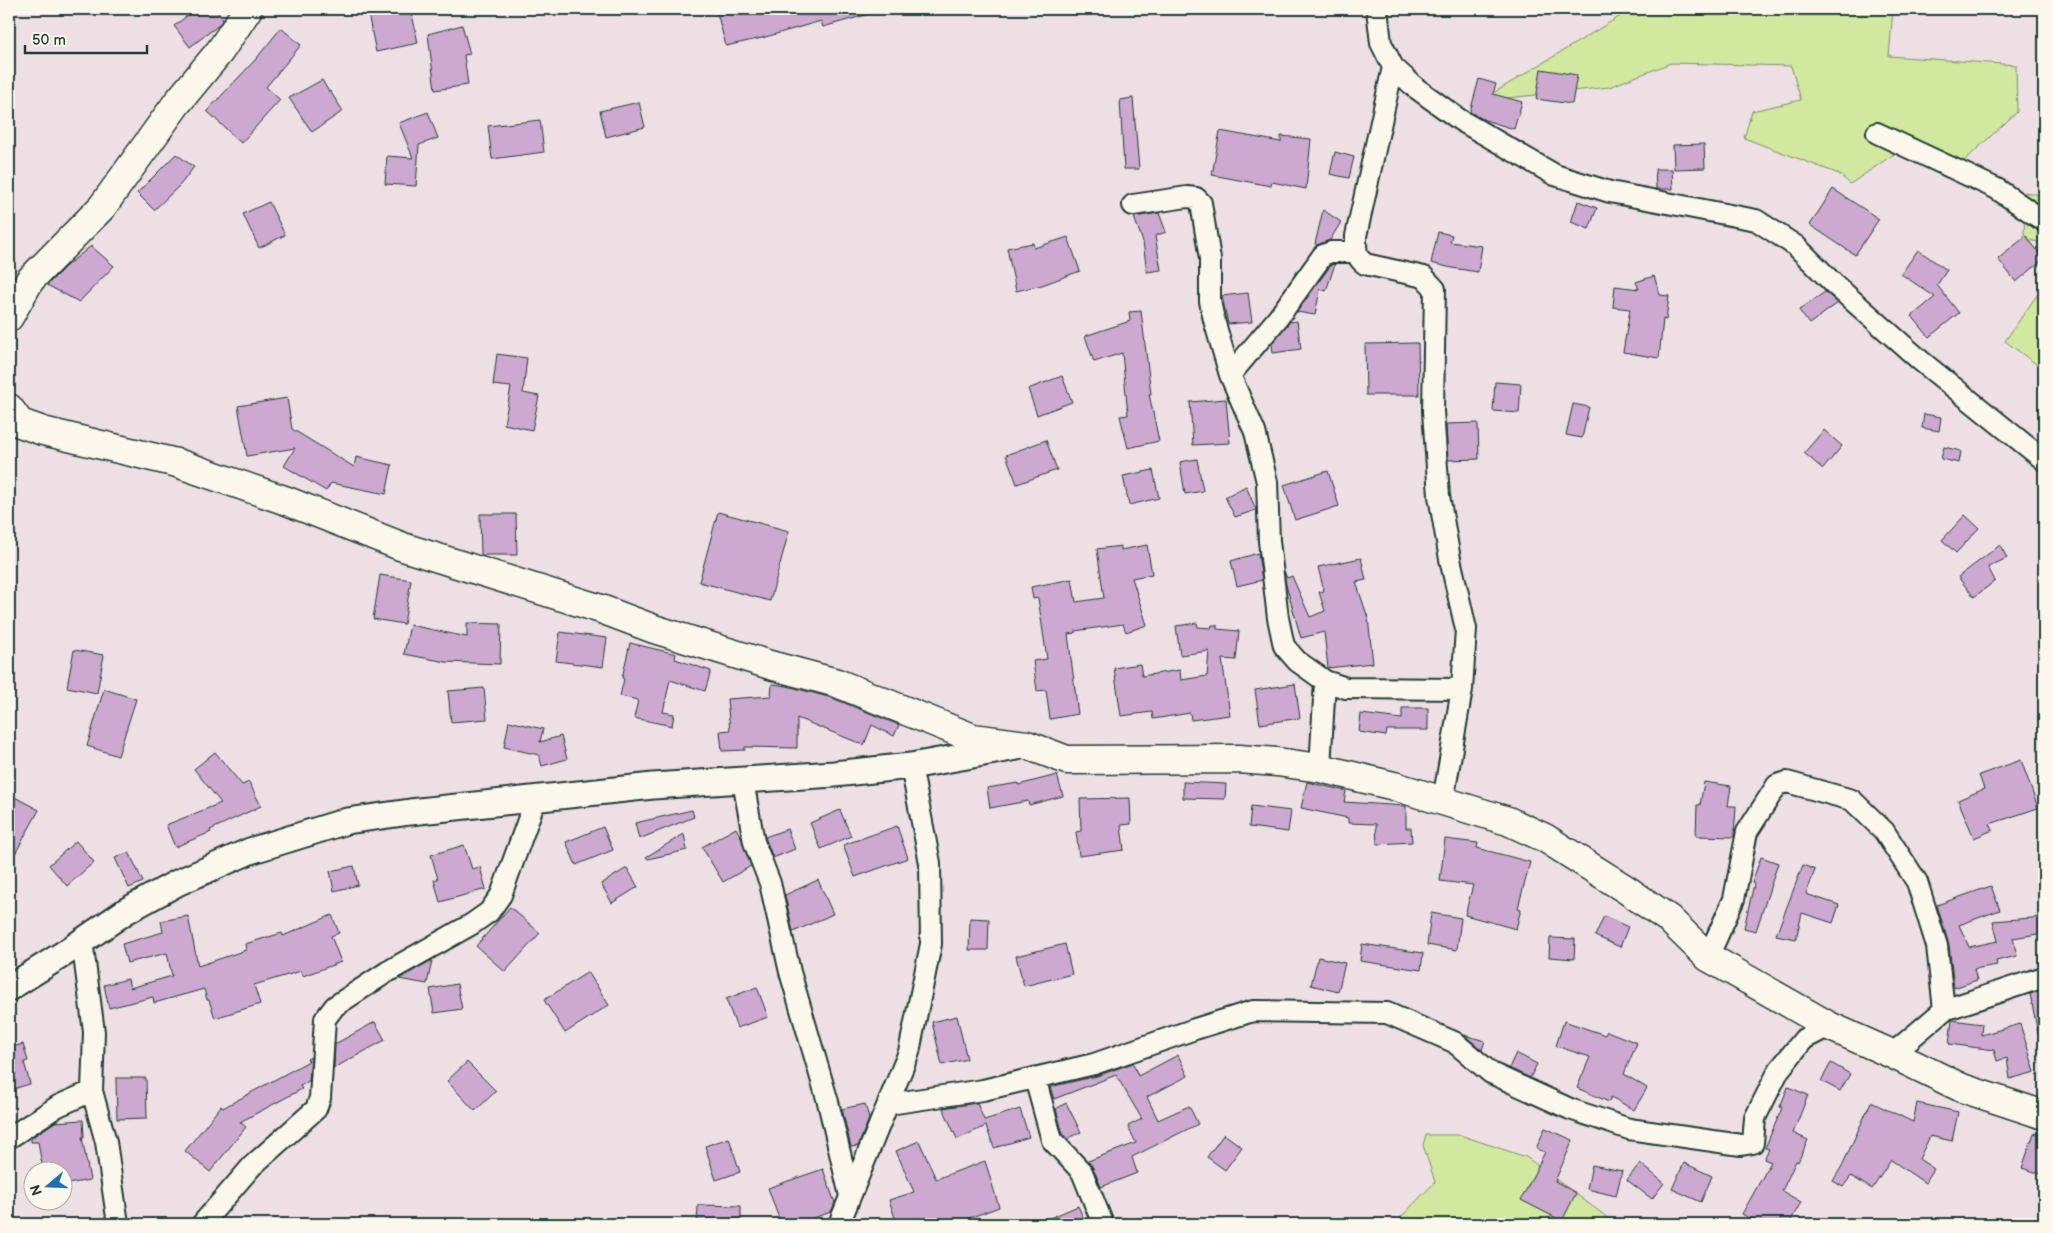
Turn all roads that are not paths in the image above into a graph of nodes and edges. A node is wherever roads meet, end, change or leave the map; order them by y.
1 (248, 9) edge
2 (1377, 9) edge
3 (1393, 67) junction
4 (1876, 133) dead end
5 (1133, 205) dead end
6 (2044, 221) edge
7 (1356, 252) junction
8 (9, 318) edge
9 (1230, 375) junction
10 (9, 408) edge
11 (2044, 460) edge
12 (1325, 681) junction
13 (1462, 689) junction
14 (1027, 746) junction
15 (911, 766) junction
16 (1320, 768) junction
17 (743, 781) junction
18 (536, 798) junction
19 (1444, 801) junction
20 (82, 940) junction
21 (1708, 957) junction
22 (2044, 977) edge
23 (9, 988) edge
24 (1944, 1010) junction
25 (1829, 1026) junction
26 (1892, 1054) junction
27 (1035, 1078) junction
28 (92, 1091) junction
29 (889, 1104) junction
30 (2044, 1115) edge
31 (9, 1138) edge
32 (850, 1196) junction
33 (118, 1224) edge
34 (202, 1224) edge
35 (839, 1224) edge
36 (1103, 1224) edge

1 - 8 main road
2 - 3 street
3 - 7 street
3 - 11 street
4 - 6 street
5 - 9 street
7 - 9 street
7 - 13 street
9 - 12 street
10 - 14 main road
12 - 13 street
12 - 16 street
13 - 19 street
14 - 15 street
14 - 16 main road
15 - 17 street
15 - 29 street
16 - 19 main road
17 - 18 street
17 - 32 street
18 - 20 street
18 - 34 street
19 - 21 main road
20 - 23 street
20 - 28 street
21 - 24 street
21 - 25 main road
22 - 24 street
24 - 26 street
25 - 26 main road
25 - 27 street
26 - 30 main road
27 - 29 street
27 - 36 street
28 - 31 street
28 - 33 street
29 - 32 street
32 - 35 street

